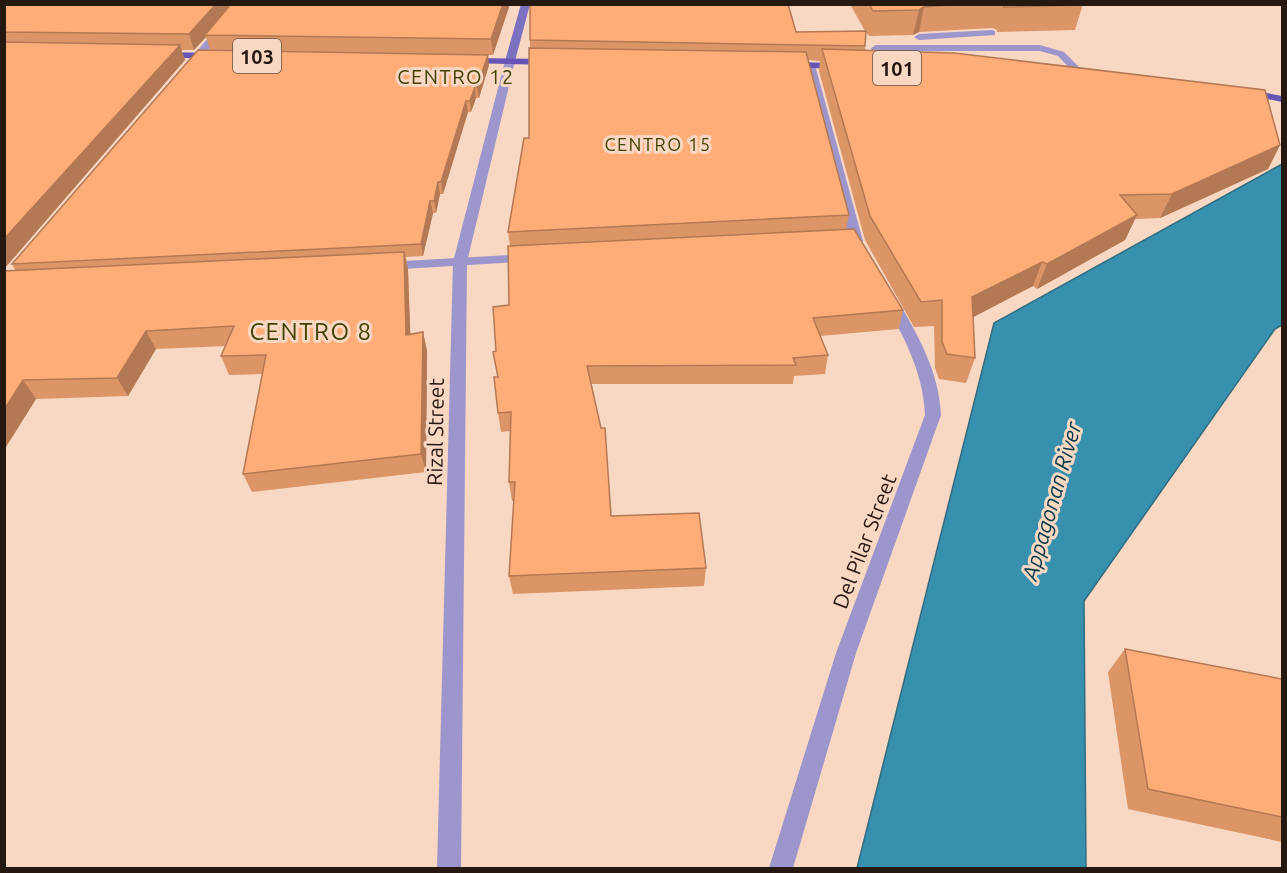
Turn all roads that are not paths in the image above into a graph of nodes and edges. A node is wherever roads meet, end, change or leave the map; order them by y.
1 (242, 4) edge
2 (526, 4) edge
3 (992, 33) dead end
4 (876, 48) junction
5 (153, 54) edge
6 (199, 55) junction
7 (223, 56) edge
8 (450, 60) edge
9 (510, 61) junction
10 (556, 62) edge
11 (776, 65) edge
12 (810, 65) junction
13 (846, 66) edge
14 (870, 67) edge
15 (882, 67) junction
16 (893, 68) edge
17 (1068, 73) edge
18 (1085, 73) joint
19 (183, 74) edge
20 (1231, 89) edge
21 (1282, 99) edge
22 (542, 258) edge
23 (867, 259) edge
24 (460, 262) junction
25 (367, 267) edge
26 (883, 286) edge
27 (449, 868) edge
28 (782, 868) edge

1 - 6 street
2 - 9 main road, Rizal Street
3 - 4 street
4 - 15 street
4 - 18 street
5 - 6 main road, 103
6 - 7 main road, 103
6 - 19 street
8 - 9 main road
9 - 10 main road
9 - 24 street, Rizal Street
11 - 12 main road, 101
12 - 13 main road, 101
12 - 23 street
14 - 15 main road, 101
15 - 16 main road, 101
17 - 18 main road
20 - 21 main road
22 - 24 street
24 - 25 street
24 - 27 street, Rizal Street
26 - 28 street, Del Pilar Street

